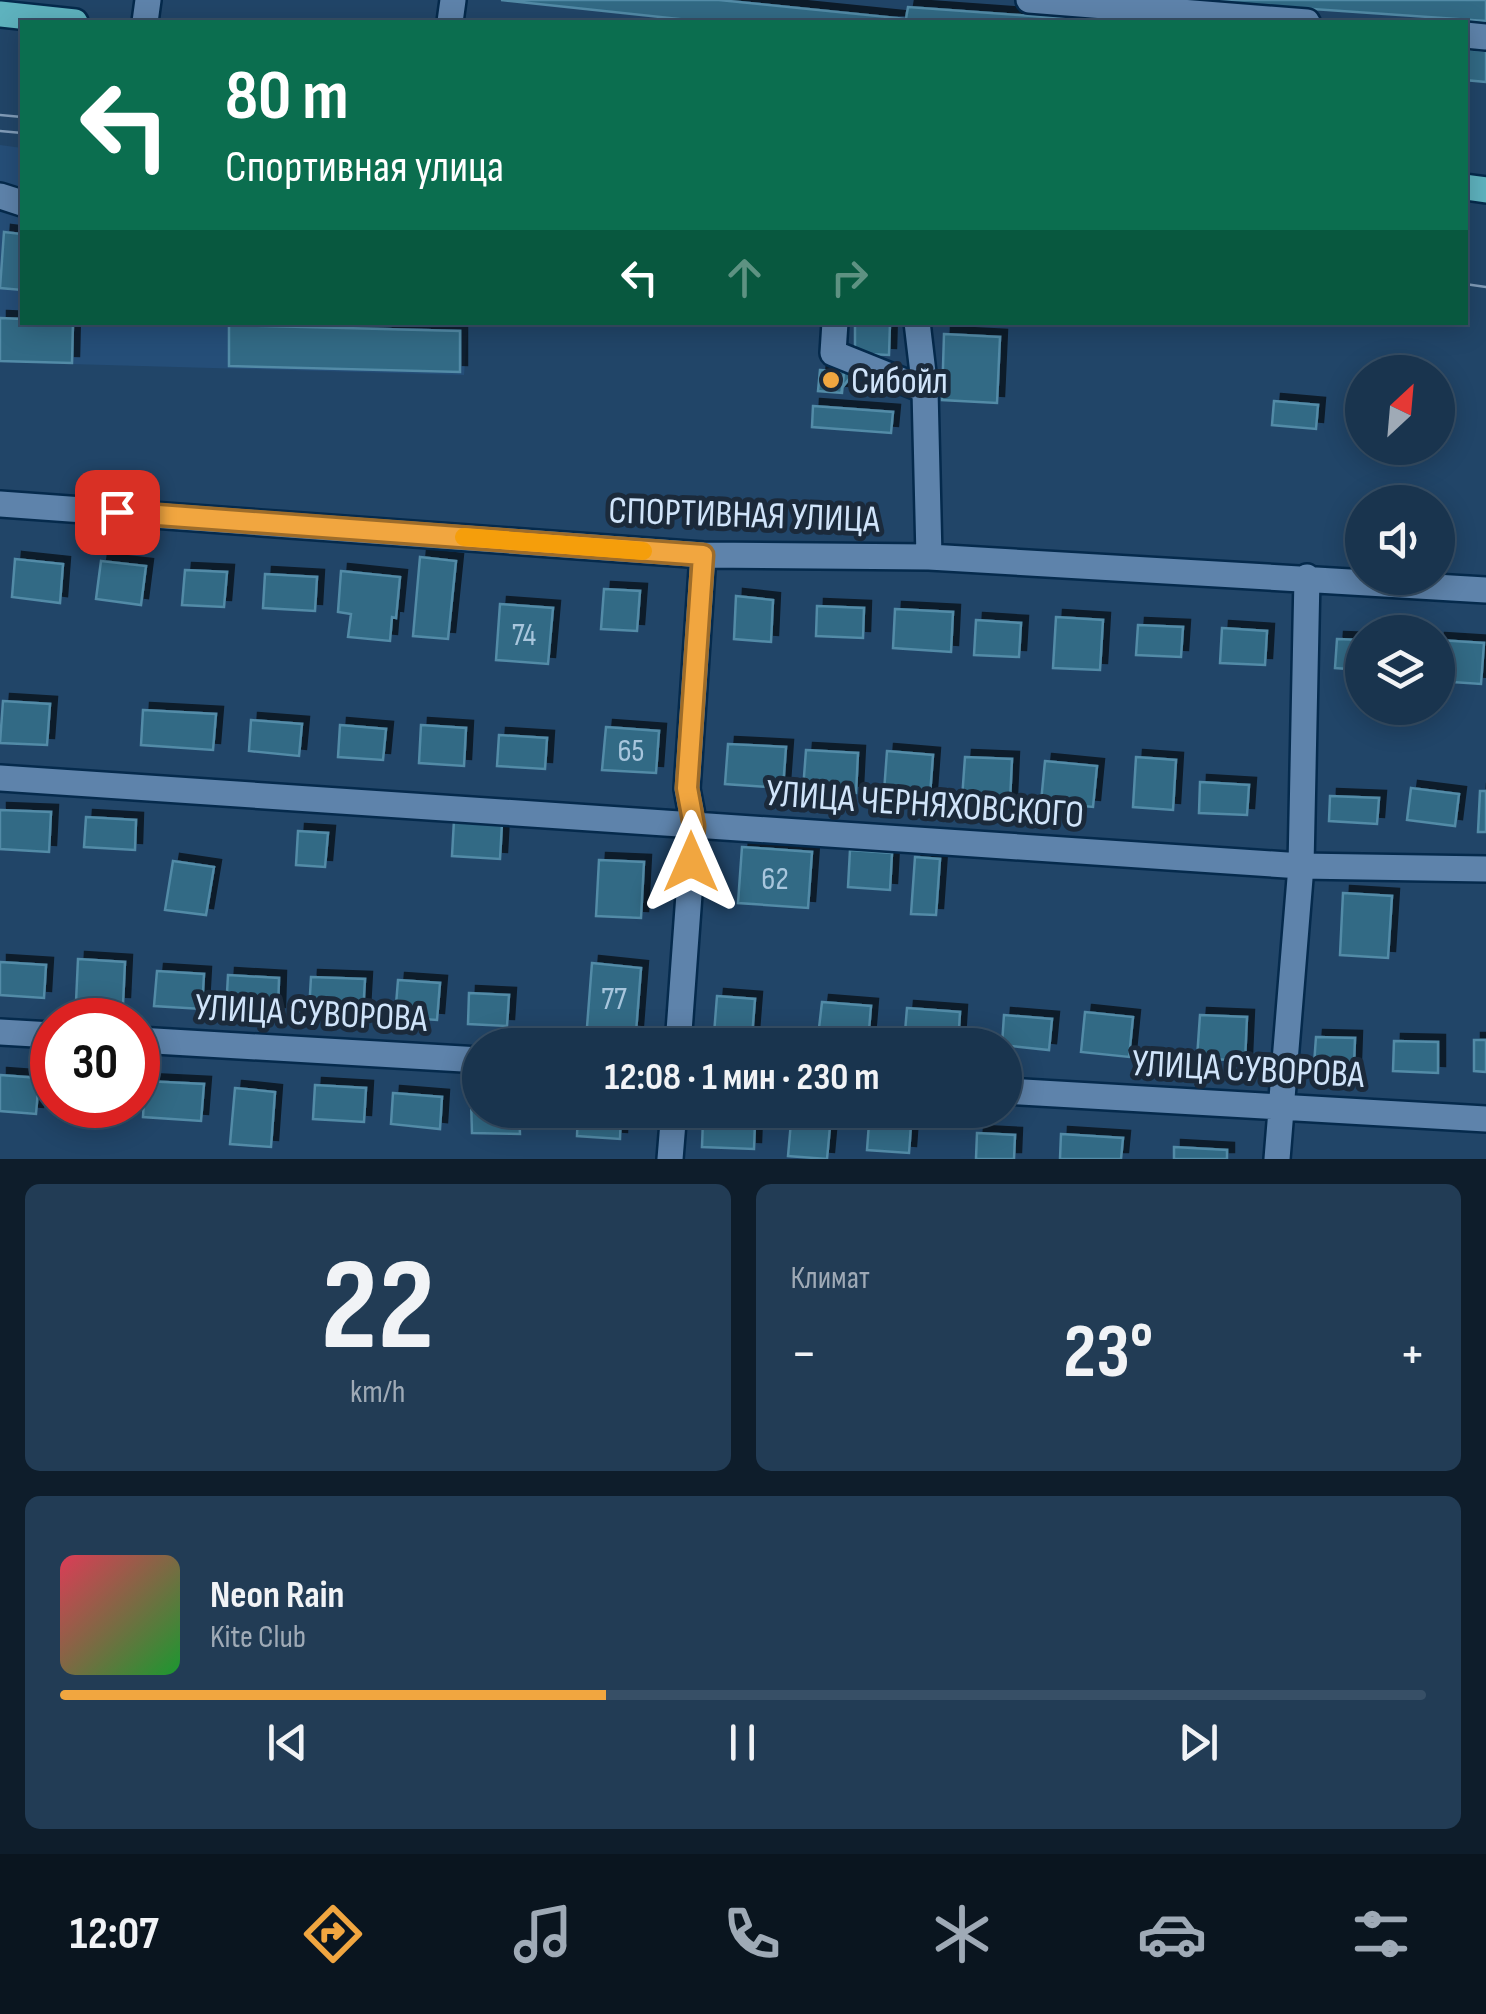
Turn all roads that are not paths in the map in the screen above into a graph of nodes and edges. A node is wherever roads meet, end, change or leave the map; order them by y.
1 (1029, 0) edge
2 (0, 14) edge
3 (56, 20) edge
4 (1283, 20) edge
5 (835, 325) edge
6 (917, 325) edge
7 (925, 390) junction
8 (0, 504) edge
9 (703, 555) junction
10 (928, 558) junction
11 (1307, 577) junction
12 (1486, 590) edge
13 (0, 778) edge
14 (694, 826) junction
15 (1301, 866) junction
16 (1486, 869) edge
17 (679, 1028) edge
18 (0, 1032) edge
19 (30, 1034) edge
20 (160, 1041) edge
21 (462, 1059) edge
22 (1022, 1092) edge
23 (1280, 1107) junction
24 (1486, 1119) edge
25 (673, 1128) edge
26 (670, 1159) edge
27 (1276, 1159) edge

1 - 4 street
2 - 3 main road
5 - 7 street
6 - 7 street
7 - 10 street
8 - 9 street, СПОРТИВНАЯ УЛИЦА
9 - 10 street, СПОРТИВНАЯ УЛИЦА
9 - 14 street
10 - 11 street, СПОРТИВНАЯ УЛИЦА
11 - 12 street, СПОРТИВНАЯ УЛИЦА
11 - 15 street
13 - 14 street, УЛИЦА ЧЕРНЯХОВСКОГО
14 - 15 street, УЛИЦА ЧЕРНЯХОВСКОГО
14 - 17 street
15 - 16 street, УЛИЦА ЧЕРНЯХОВСКОГО
15 - 23 street
18 - 19 street
20 - 21 street, УЛИЦА СУВОРОВА
22 - 23 street, УЛИЦА СУВОРОВА
23 - 24 street, УЛИЦА СУВОРОВА
23 - 27 street
25 - 26 street

